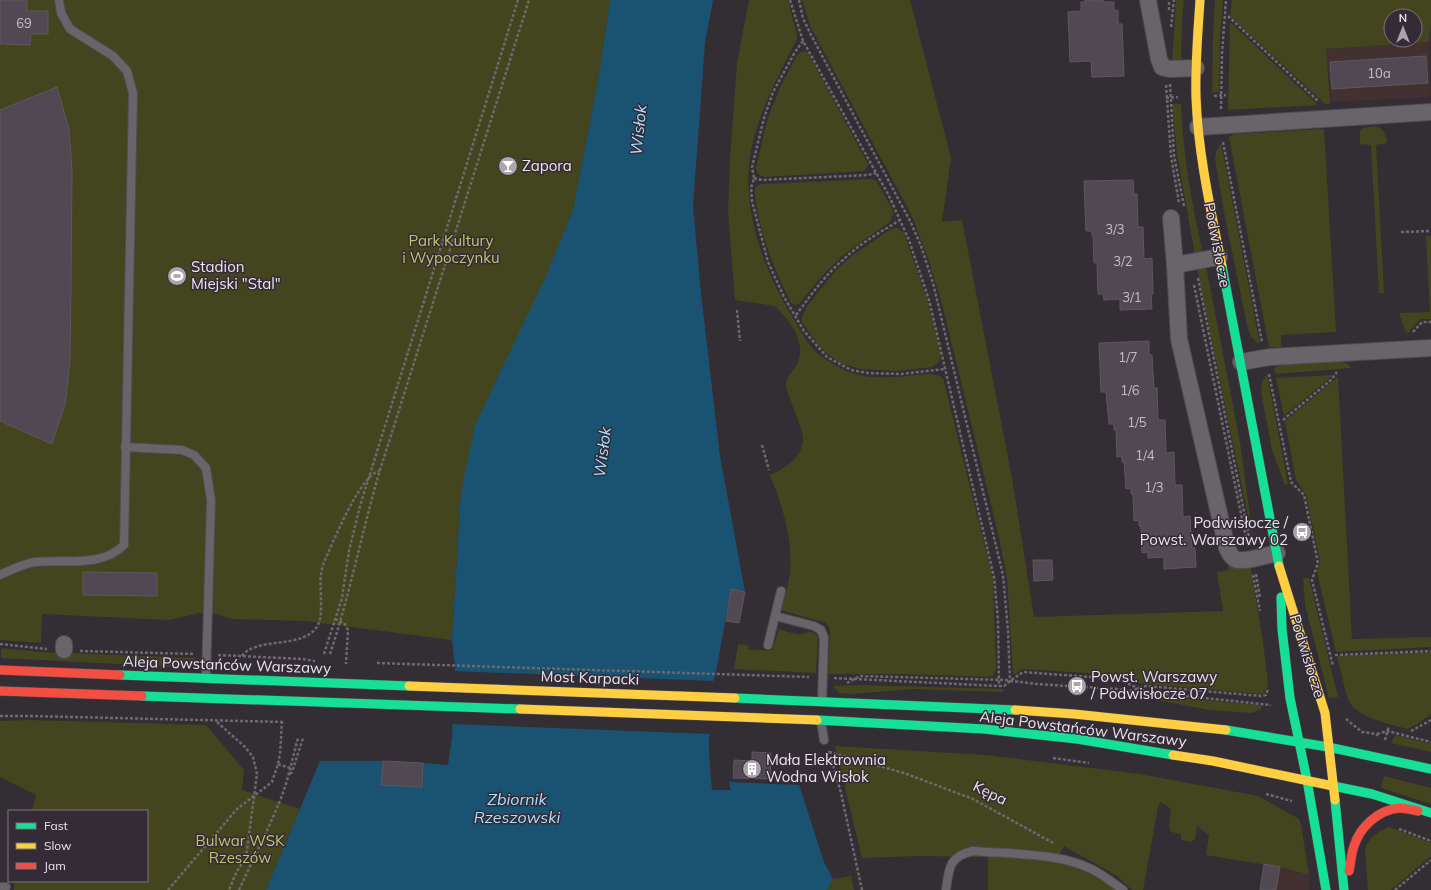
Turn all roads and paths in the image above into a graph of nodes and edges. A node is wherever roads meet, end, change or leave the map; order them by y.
1 (59, 0) edge
2 (518, 0) edge
3 (529, 0) edge
4 (790, 0) edge
5 (799, 0) edge
6 (1148, 0) edge
7 (1169, 0) edge
8 (1174, 0) edge
9 (1200, 0) edge
10 (1228, 16) dead end
11 (1167, 29) dead end
12 (1171, 30) dead end
13 (803, 41) junction
14 (1196, 68) junction
15 (1168, 69) junction
16 (1431, 112) edge
17 (1335, 118) junction
18 (1198, 127) junction
19 (876, 173) junction
20 (754, 178) junction
21 (1184, 208) dead end
22 (1176, 214) joint
23 (900, 220) junction
24 (1431, 231) edge
25 (1402, 232) dead end
26 (1219, 257) junction
27 (1186, 263) junction
28 (737, 310) dead end
29 (796, 315) junction
30 (740, 342) dead end
31 (1431, 348) edge
32 (1241, 362) junction
33 (945, 369) junction
34 (1336, 372) dead end
35 (1283, 420) dead end
36 (762, 445) dead end
37 (125, 447) junction
38 (380, 470) junction
39 (769, 470) dead end
40 (369, 478) junction
41 (1252, 558) junction
42 (1278, 559) junction
43 (0, 575) edge
44 (781, 591) dead end
45 (1260, 613) dead end
46 (775, 616) junction
47 (335, 619) junction
48 (341, 622) junction
49 (0, 644) edge
50 (768, 645) dead end
51 (1431, 651) edge
52 (324, 654) dead end
53 (330, 654) dead end
54 (206, 655) junction
55 (1335, 655) dead end
56 (242, 656) junction
57 (316, 662) dead end
58 (346, 662) dead end
59 (450, 665) dead end
60 (0, 670) edge
61 (206, 679) junction
62 (853, 679) junction
63 (999, 680) junction
64 (822, 681) junction
65 (1010, 681) junction
66 (999, 686) junction
67 (452, 687) joint
68 (1270, 687) dead end
69 (1138, 688) junction
70 (0, 691) edge
71 (726, 698) joint
72 (822, 702) junction
73 (1266, 704) dead end
74 (0, 716) edge
75 (1431, 720) edge
76 (217, 721) junction
77 (821, 721) junction
78 (282, 722) junction
79 (289, 722) dead end
80 (1411, 731) dead end
81 (1377, 734) dead end
82 (298, 738) dead end
83 (303, 738) dead end
84 (824, 740) joint
85 (1298, 741) junction
86 (1431, 742) edge
87 (1328, 747) junction
88 (829, 752) junction
89 (1046, 757) dead end
90 (1090, 763) dead end
91 (278, 764) junction
92 (290, 768) junction
93 (1431, 769) edge
94 (289, 775) junction
95 (1307, 780) junction
96 (1334, 785) junction
97 (1263, 793) dead end
98 (255, 796) junction
99 (1286, 800) dead end
100 (1430, 813) edge
101 (1056, 844) dead end
102 (246, 857) junction
103 (1431, 860) edge
104 (251, 863) junction
105 (168, 890) edge
106 (229, 890) edge
107 (239, 890) edge
108 (862, 890) edge
109 (946, 890) edge
110 (1123, 890) edge
111 (1326, 890) edge
112 (1345, 890) edge
113 (1395, 890) edge

1 - 37 lane
2 - 40 path
3 - 38 path
4 - 13 path
5 - 65 path
6 - 15 street
7 - 11 path
8 - 12 path
9 - 14 main road, Podwisłocze
10 - 17 path
13 - 19 path
13 - 20 path
14 - 15 street
14 - 18 main road, Podwisłocze
15 - 21 path
15 - 22 path
16 - 17 street
17 - 18 street
18 - 26 main road, Podwisłocze
19 - 20 path
19 - 23 path
20 - 29 path
22 - 27 street
23 - 29 path
23 - 33 path
24 - 25 path
26 - 27 street
26 - 32 main road, Podwisłocze
27 - 41 path
27 - 41 street
28 - 30 path
29 - 33 path
31 - 32 street
32 - 42 main road, Podwisłocze
33 - 63 path
34 - 35 path
36 - 39 path
37 - 43 lane
37 - 54 lane
38 - 40 path
38 - 48 path
40 - 47 path
40 - 56 path
41 - 42 street
41 - 45 path
42 - 85 main road, Podwisłocze
42 - 87 main road, Podwisłocze
44 - 46 lane
46 - 50 lane
46 - 64 lane
47 - 48 path
47 - 52 path
48 - 53 path
48 - 58 path
49 - 54 path
51 - 55 path
54 - 56 path
54 - 61 lane
56 - 57 path
59 - 64 path
60 - 61 main road, Aleja Powstańców Warszawy
61 - 67 main road, Aleja Powstańców Warszawy
62 - 63 path
62 - 64 path
62 - 64 path
62 - 66 path
63 - 65 path
63 - 66 path
64 - 72 lane
65 - 66 path
65 - 69 path
65 - 69 path
67 - 71 main road, Most Karpacki
68 - 69 path
69 - 73 path
70 - 77 main road, Aleja Powstańców Warszawy
71 - 72 main road, Aleja Powstańców Warszawy
72 - 85 main road, Aleja Powstańców Warszawy
74 - 76 path
75 - 80 path
76 - 78 path
76 - 98 path
77 - 84 lane
77 - 95 main road, Aleja Powstańców Warszawy
78 - 79 path
78 - 91 path
81 - 86 path
82 - 92 path
83 - 94 path
84 - 88 path
85 - 87 main road, Aleja Powstańców Warszawy
85 - 95 main road, Podwisłocze
87 - 93 main road, Aleja Powstańców Warszawy
87 - 96 main road, Podwisłocze
88 - 101 path, Kępa
88 - 108 path
89 - 90 path
91 - 92 path
91 - 98 path
92 - 94 path
94 - 104 path
95 - 96 main road, Aleja Powstańców Warszawy
95 - 111 main road, Podwisłocze
96 - 100 main road, Aleja Powstańców Warszawy
96 - 112 main road, Podwisłocze
97 - 99 path
98 - 102 path
98 - 105 path
100 - 112 main road
102 - 104 path
102 - 106 path
103 - 113 path
104 - 107 path
109 - 110 lane

